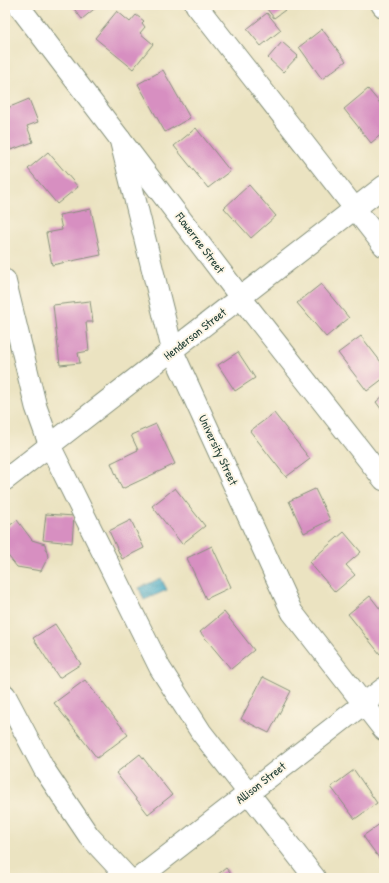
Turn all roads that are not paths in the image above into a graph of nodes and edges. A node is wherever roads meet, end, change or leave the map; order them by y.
1 (18, 5) edge
2 (196, 5) edge
3 (120, 139) junction
4 (384, 186) edge
5 (355, 209) junction
6 (384, 246) edge
7 (5, 280) edge
8 (241, 298) junction
9 (173, 352) junction
10 (50, 446) junction
11 (5, 480) edge
12 (384, 480) edge
13 (384, 688) edge
14 (5, 695) edge
15 (364, 703) junction
16 (384, 730) edge
17 (247, 794) junction
18 (128, 878) edge
19 (139, 878) edge
20 (315, 878) edge

1 - 3 street, Flowerree Street
2 - 5 street
3 - 8 street, Flowerree Street
3 - 9 street, University Street
4 - 5 street, Henderson Street
5 - 6 street
5 - 8 street, Henderson Street
7 - 10 street
8 - 9 street, Henderson Street
8 - 12 street, Flowerree Street
9 - 10 street, Henderson Street
9 - 15 street, University Street
10 - 11 street, Henderson Street
10 - 17 street
13 - 15 street, Allison Street
14 - 18 street
15 - 16 street, University Street
15 - 17 street, Allison Street
17 - 19 street, Allison Street
17 - 20 street

